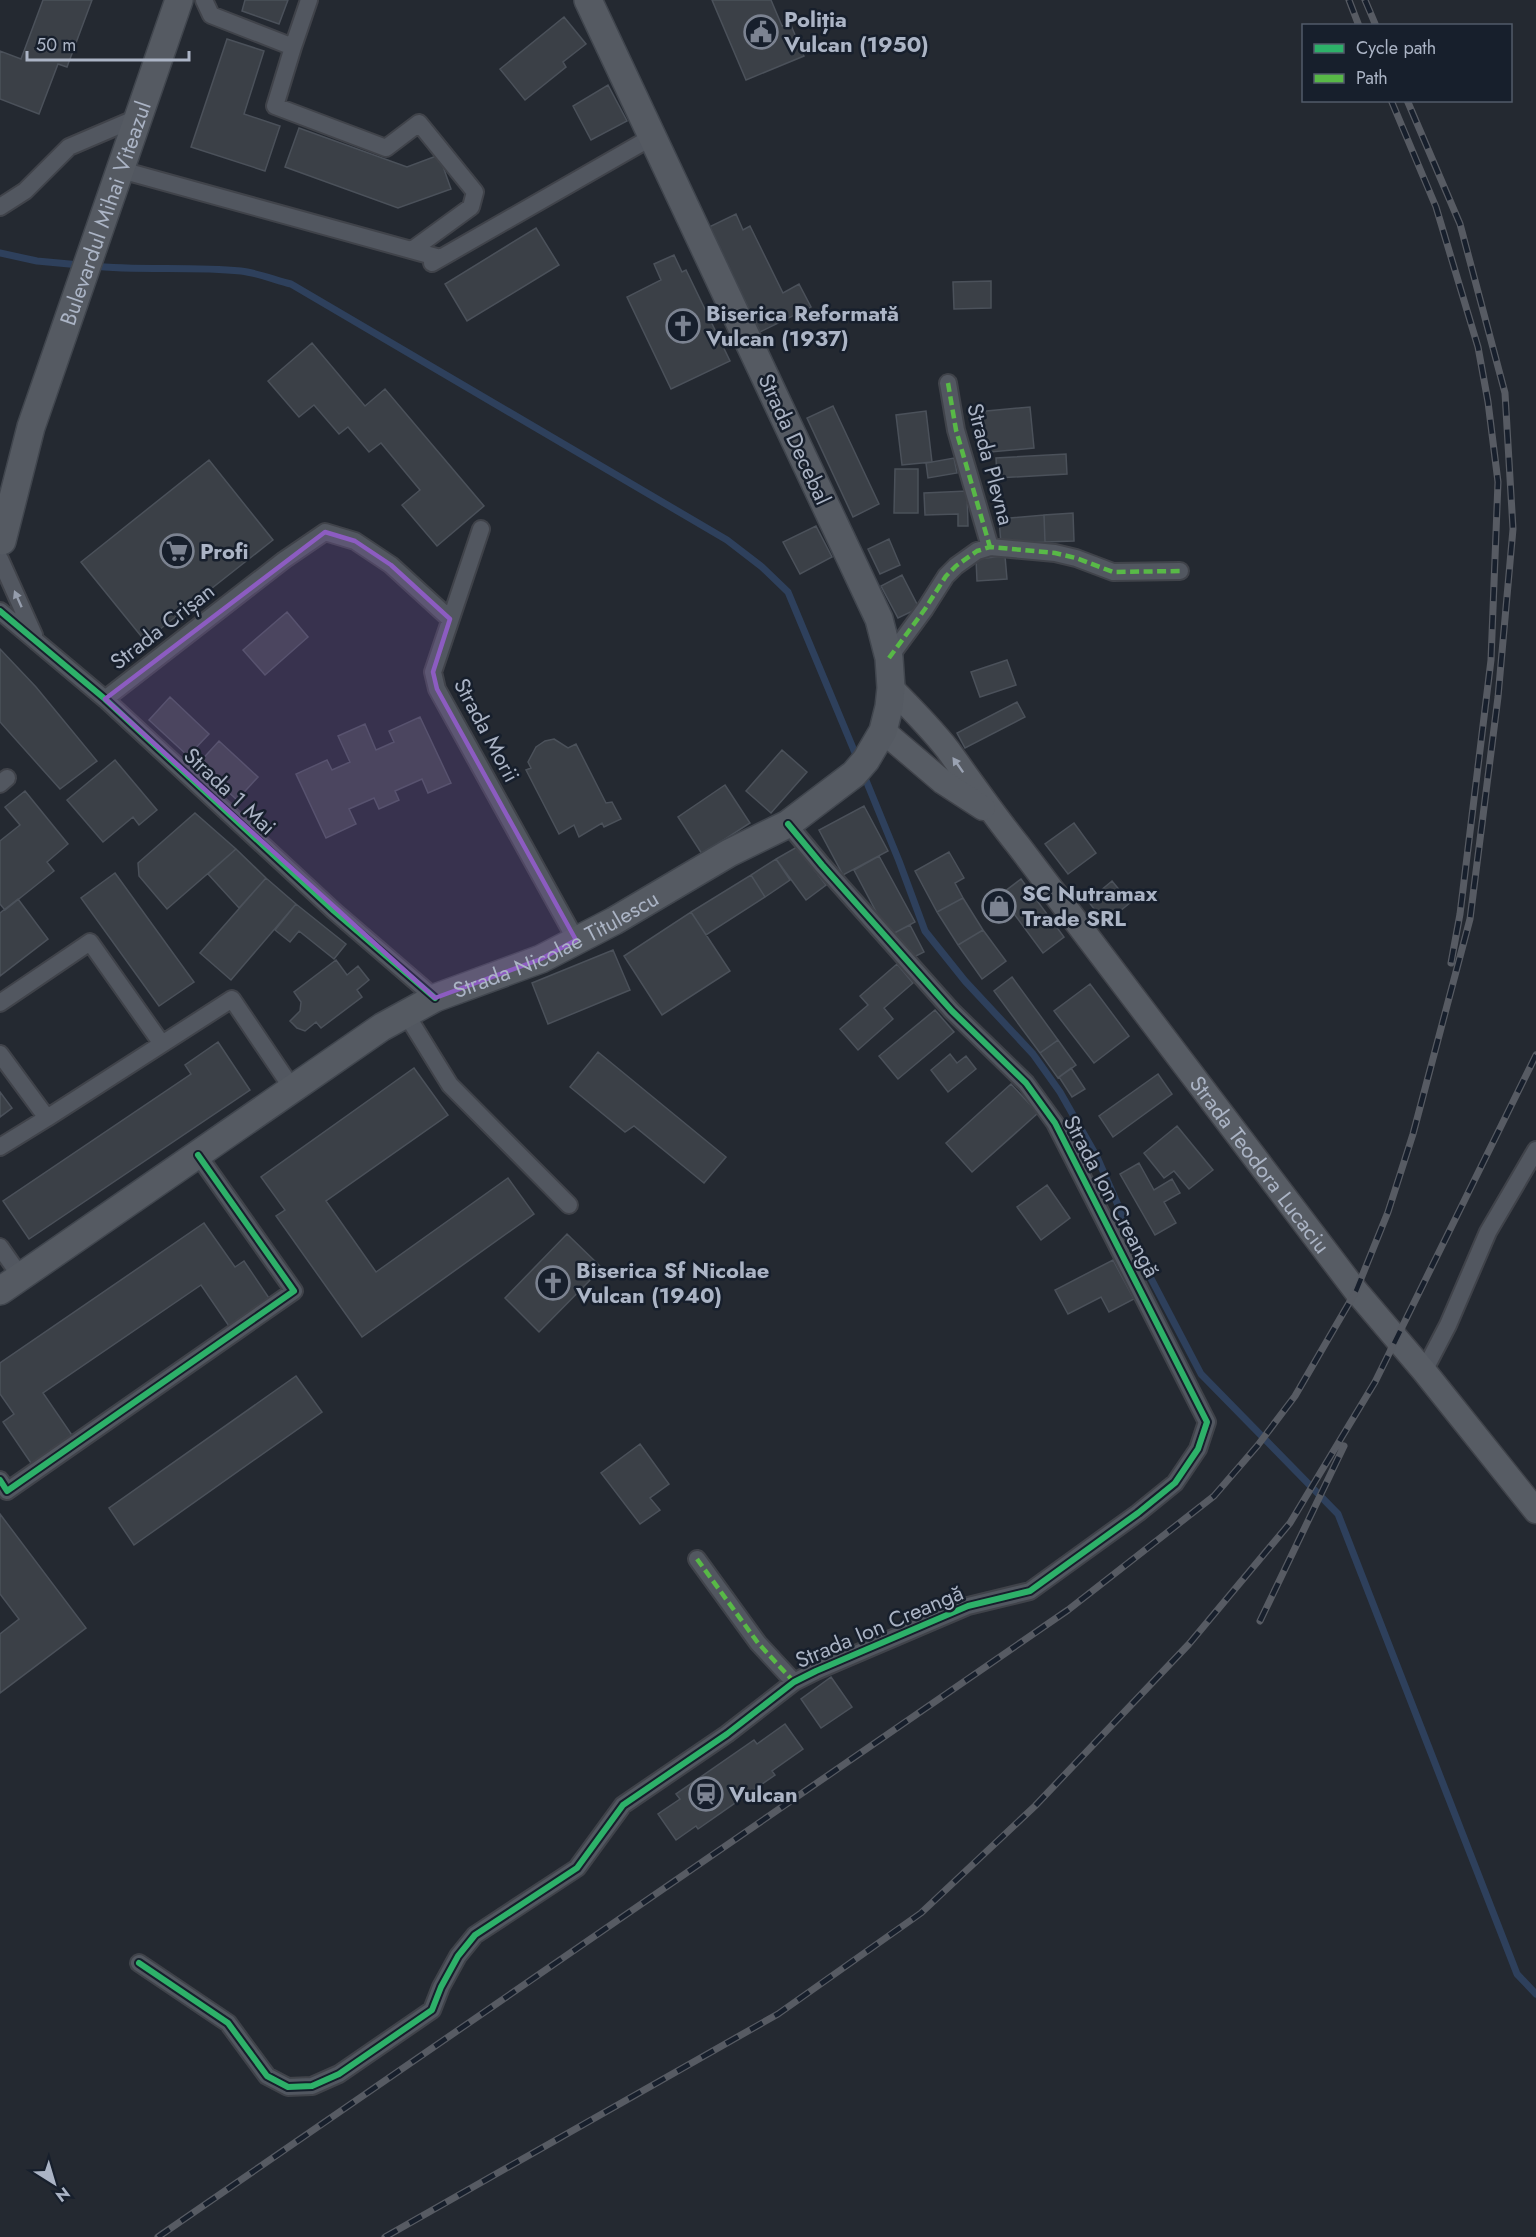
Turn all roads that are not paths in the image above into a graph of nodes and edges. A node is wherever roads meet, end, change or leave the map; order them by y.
1 (179, 0) edge
2 (204, 0) edge
3 (309, 0) edge
4 (588, 0) edge
5 (293, 47) junction
6 (139, 117) junction
7 (652, 136) junction
8 (121, 170) junction
9 (0, 207) edge
10 (412, 250) junction
11 (948, 382) dead end
12 (31, 427) junction
13 (0, 467) edge
14 (481, 529) dead end
15 (1, 547) edge
16 (990, 547) junction
17 (1180, 571) dead end
18 (0, 611) edge
19 (450, 619) junction
20 (35, 639) junction
21 (889, 658) junction
22 (891, 688) junction
23 (105, 699) junction
24 (883, 731) junction
25 (992, 813) junction
26 (788, 824) junction
27 (576, 940) junction
28 (435, 998) junction
29 (0, 1003) edge
30 (406, 1014) junction
31 (162, 1044) junction
32 (0, 1054) edge
33 (292, 1088) junction
34 (47, 1118) junction
35 (0, 1147) edge
36 (1536, 1150) edge
37 (198, 1155) junction
38 (569, 1205) dead end
39 (0, 1247) edge
40 (10, 1284) edge
41 (1425, 1371) junction
42 (0, 1480) edge
43 (1536, 1511) edge
44 (697, 1559) dead end
45 (794, 1682) junction
46 (139, 1963) dead end

1 - 6 main road, Bulevardul Mihai Viteazul
2 - 5 street
3 - 5 street
4 - 7 main road, Strada Decebal
5 - 10 street
6 - 8 main road, Bulevardul Mihai Viteazul
6 - 9 street
7 - 10 street
7 - 21 main road, Strada Decebal
8 - 10 street
8 - 12 main road, Bulevardul Mihai Viteazul
11 - 16 street, Strada Plevna
12 - 13 main road, Bulevardul Mihai Viteazul
12 - 15 main road, Bulevardul Mihai Viteazul
14 - 19 street, Strada Morii
20 -> 15 street, Strada 1 Mai
16 - 17 street
16 - 21 street, Strada Plevna
18 - 20 street, Strada 1 Mai
19 - 23 street, Strada Crișan
19 - 27 street, Strada Morii
20 - 23 street, Strada 1 Mai
21 - 22 main road, Strada Decebal
22 - 24 main road, Strada Nicolae Titulescu
25 -> 22 main road, Strada Teodora Lucaciu
23 - 28 street, Strada 1 Mai
24 - 25 main road, Strada Teodora Lucaciu
24 - 26 main road, Strada Nicolae Titulescu
25 - 41 main road, Strada Teodora Lucaciu
26 - 27 main road, Strada Nicolae Titulescu
26 - 45 street, Strada Ion Creangă
27 - 28 main road, Strada Nicolae Titulescu
28 - 30 main road, Strada Nicolae Titulescu
29 - 31 street
30 - 33 main road, Strada Nicolae Titulescu
30 - 38 street
31 - 33 street
31 - 34 street
32 - 34 street
33 - 37 main road, Strada Nicolae Titulescu
34 - 35 street
36 - 41 street
37 - 40 main road, Strada Nicolae Titulescu
37 - 42 street
39 - 40 street
41 - 43 main road, Strada Teodora Lucaciu
44 - 45 street
45 - 46 street, Strada Ion Creangă

